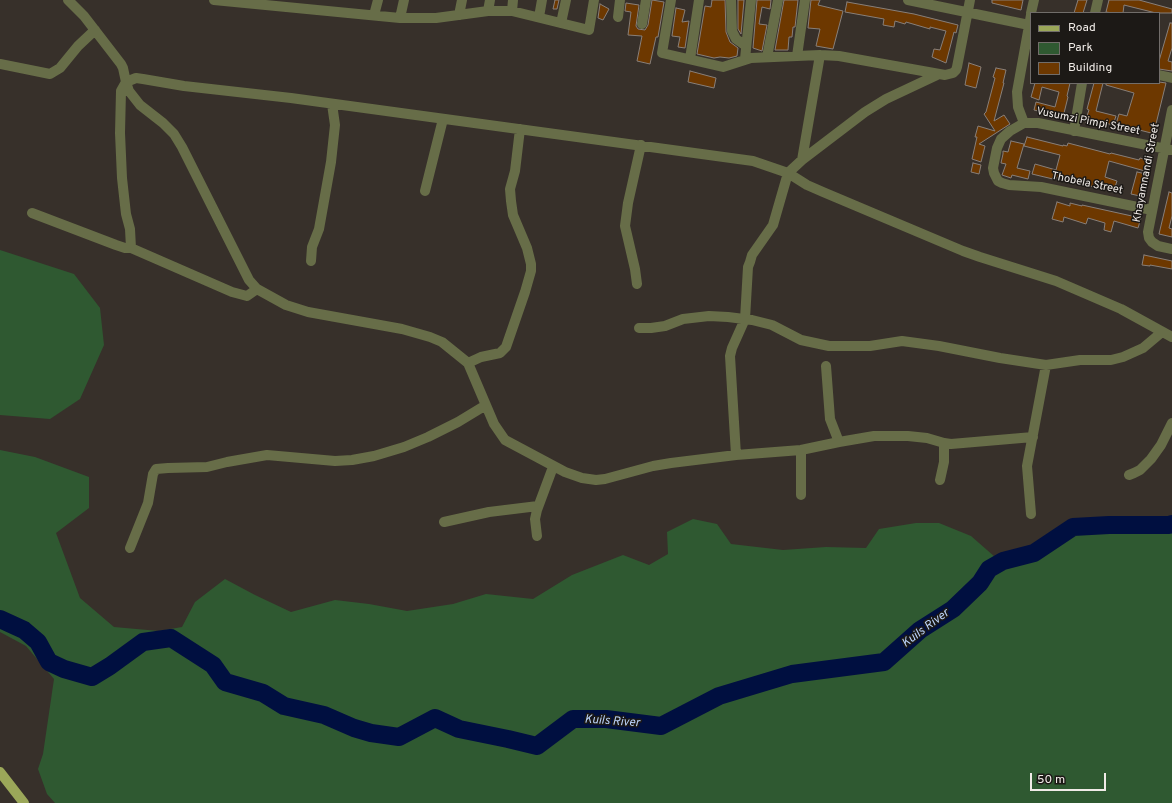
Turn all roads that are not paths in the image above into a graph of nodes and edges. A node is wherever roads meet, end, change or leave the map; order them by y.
1 (68, 0) edge
2 (214, 0) edge
3 (378, 0) edge
4 (404, 0) edge
5 (462, 0) edge
6 (490, 0) edge
7 (513, 0) edge
8 (542, 0) edge
9 (566, 0) edge
10 (594, 0) edge
11 (620, 0) edge
12 (646, 0) edge
13 (671, 0) edge
14 (699, 0) edge
15 (731, 0) edge
16 (751, 0) edge
17 (778, 0) edge
18 (805, 0) edge
19 (908, 0) edge
20 (970, 0) edge
21 (1034, 0) edge
22 (1098, 0) edge
23 (260, 2) edge
24 (488, 11) junction
25 (512, 11) junction
26 (1032, 12) edge
27 (1095, 12) edge
28 (968, 13) junction
29 (374, 15) junction
30 (459, 15) junction
31 (539, 17) junction
32 (618, 17) dead end
33 (400, 18) junction
34 (1030, 18) edge
35 (561, 23) junction
36 (1030, 23) edge
37 (642, 24) dead end
38 (95, 30) junction
39 (746, 46) junction
40 (820, 55) junction
41 (797, 56) junction
42 (767, 57) junction
43 (690, 59) junction
44 (745, 59) junction
45 (0, 64) edge
46 (937, 74) junction
47 (1160, 75) edge
48 (1172, 78) edge
49 (126, 82) junction
50 (1082, 84) edge
51 (332, 104) junction
52 (1172, 110) edge
53 (444, 119) junction
54 (1024, 123) junction
55 (520, 129) junction
56 (1074, 130) junction
57 (641, 145) junction
58 (1168, 149) edge
59 (802, 160) junction
60 (993, 168) joint
61 (788, 173) junction
62 (426, 191) dead end
63 (1152, 210) junction
64 (32, 213) dead end
65 (131, 248) junction
66 (1172, 249) edge
67 (310, 261) dead end
68 (637, 284) dead end
69 (257, 290) junction
70 (745, 319) junction
71 (639, 328) dead end
72 (1162, 332) junction
73 (1172, 337) edge
74 (468, 363) junction
75 (1046, 365) junction
76 (826, 366) dead end
77 (486, 405) junction
78 (1172, 423) edge
79 (1033, 437) junction
80 (839, 442) junction
81 (944, 443) junction
82 (801, 450) junction
83 (736, 455) junction
84 (553, 467) junction
85 (1129, 475) dead end
86 (940, 480) dead end
87 (801, 495) dead end
88 (538, 506) junction
89 (1031, 514) dead end
90 (444, 522) dead end
91 (537, 536) dead end
92 (130, 548) dead end
93 (0, 772) edge
94 (24, 803) edge

1 - 38 street
2 - 23 street
3 - 29 street
4 - 33 street
5 - 30 street
6 - 24 street
7 - 25 street
8 - 31 street
9 - 35 street
10 - 35 street
11 - 32 street
12 - 37 street
13 - 43 street
14 - 43 street
15 - 39 street
16 - 39 street
17 - 42 street
18 - 41 street
19 - 28 street
20 - 28 street
21 - 26 street, Vusumzi Pimpi Street
22 - 27 street
23 - 29 street
24 - 25 street
24 - 30 street
25 - 31 street
28 - 34 street
28 - 46 street
29 - 33 street
30 - 33 street
31 - 35 street
36 - 54 street, Vusumzi Pimpi Street
38 - 45 street
38 - 49 street
39 - 44 street
40 - 41 street
40 - 46 street
40 - 59 street
41 - 42 street
42 - 44 street
43 - 44 street
46 - 59 street
47 - 48 street
49 - 51 street
49 - 65 street
49 - 69 street
50 - 56 street
51 - 53 street
51 - 67 street
52 - 58 street, Khayamnandi Street
53 - 55 street
53 - 62 street
54 - 56 street, Vusumzi Pimpi Street
54 - 60 street, Vusumzi Pimpi Street
55 - 57 street
55 - 74 street
56 - 58 street, Vusumzi Pimpi Street
57 - 61 street
57 - 68 street
58 - 63 street, Khayamnandi Street
59 - 61 street
60 - 63 street, Thobela Street
61 - 70 street
61 - 72 street
63 - 66 street, Khayamnandi Street
64 - 65 street
65 - 69 street
69 - 74 street
70 - 71 street
70 - 75 street
70 - 83 street
72 - 73 street
72 - 75 street
74 - 77 street
75 - 79 street
76 - 80 street
77 - 84 street
77 - 92 street
78 - 85 street
79 - 81 street
79 - 89 street
80 - 81 street
80 - 82 street
81 - 86 street
82 - 83 street
82 - 87 street
83 - 84 street
84 - 88 street
88 - 90 street
88 - 91 street
93 - 94 main road

